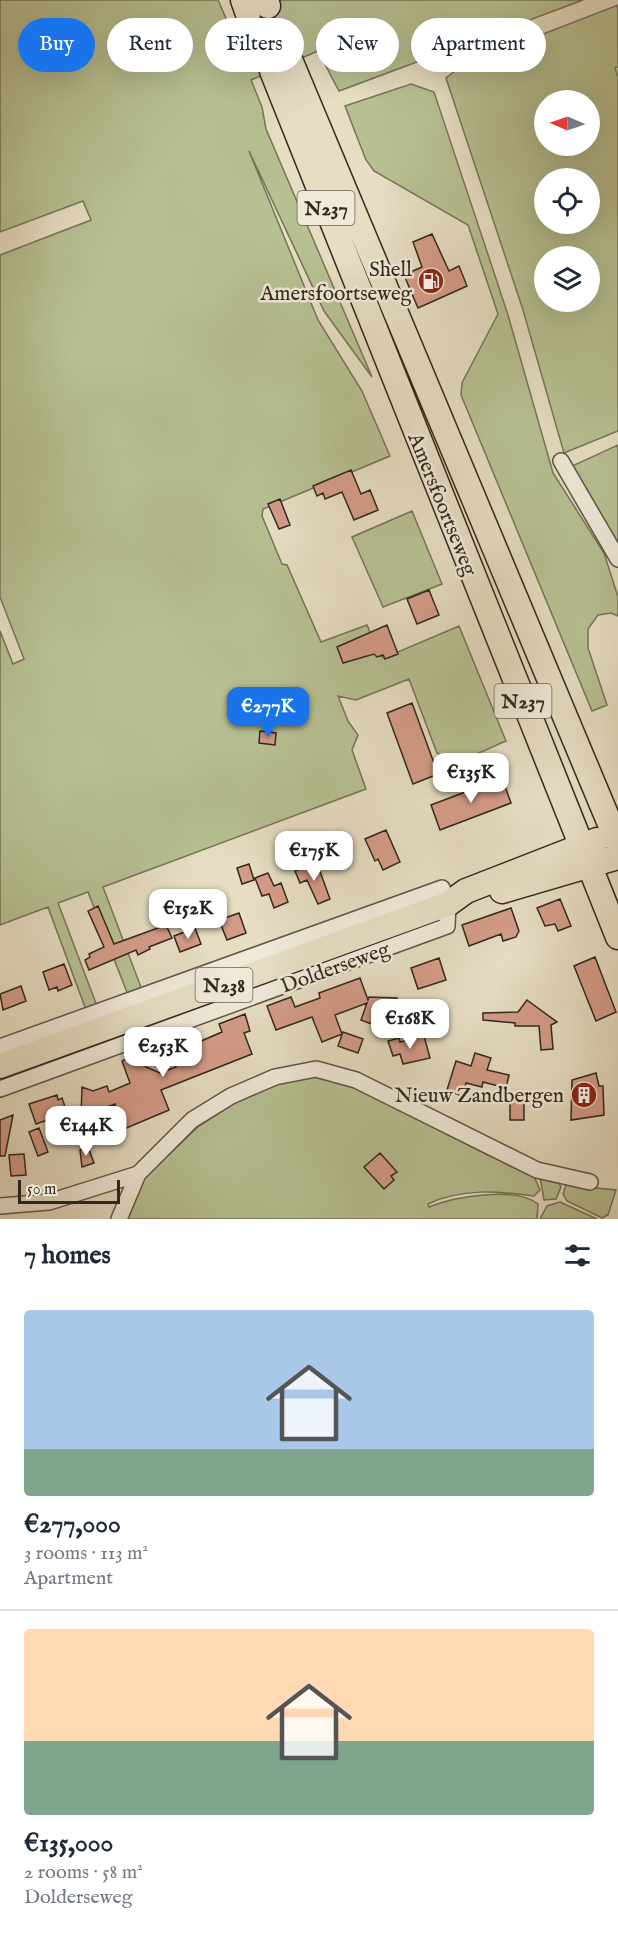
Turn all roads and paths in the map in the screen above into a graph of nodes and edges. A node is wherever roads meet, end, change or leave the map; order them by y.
1 (561, 461) dead end
2 (618, 559) edge
3 (617, 842) edge
4 (586, 855) junction
5 (448, 904) junction
6 (618, 937) edge
7 (0, 1047) edge
8 (0, 1066) edge
9 (0, 1089) edge
10 (138, 1174) junction
11 (590, 1182) dead end
12 (0, 1206) edge
13 (119, 1219) edge

1 - 2 street
3 - 4 main road, N238
3 - 4 main road, Amersfoortseweg / N237
4 - 5 main road, Dolderseweg / N238
4 - 6 main road, Amersfoortseweg / N237
5 - 7 street, Dolderseweg
5 - 8 main road, Dolderseweg / N238
5 - 9 street, Dolderseweg
10 - 11 street
10 - 12 street
10 - 13 street

